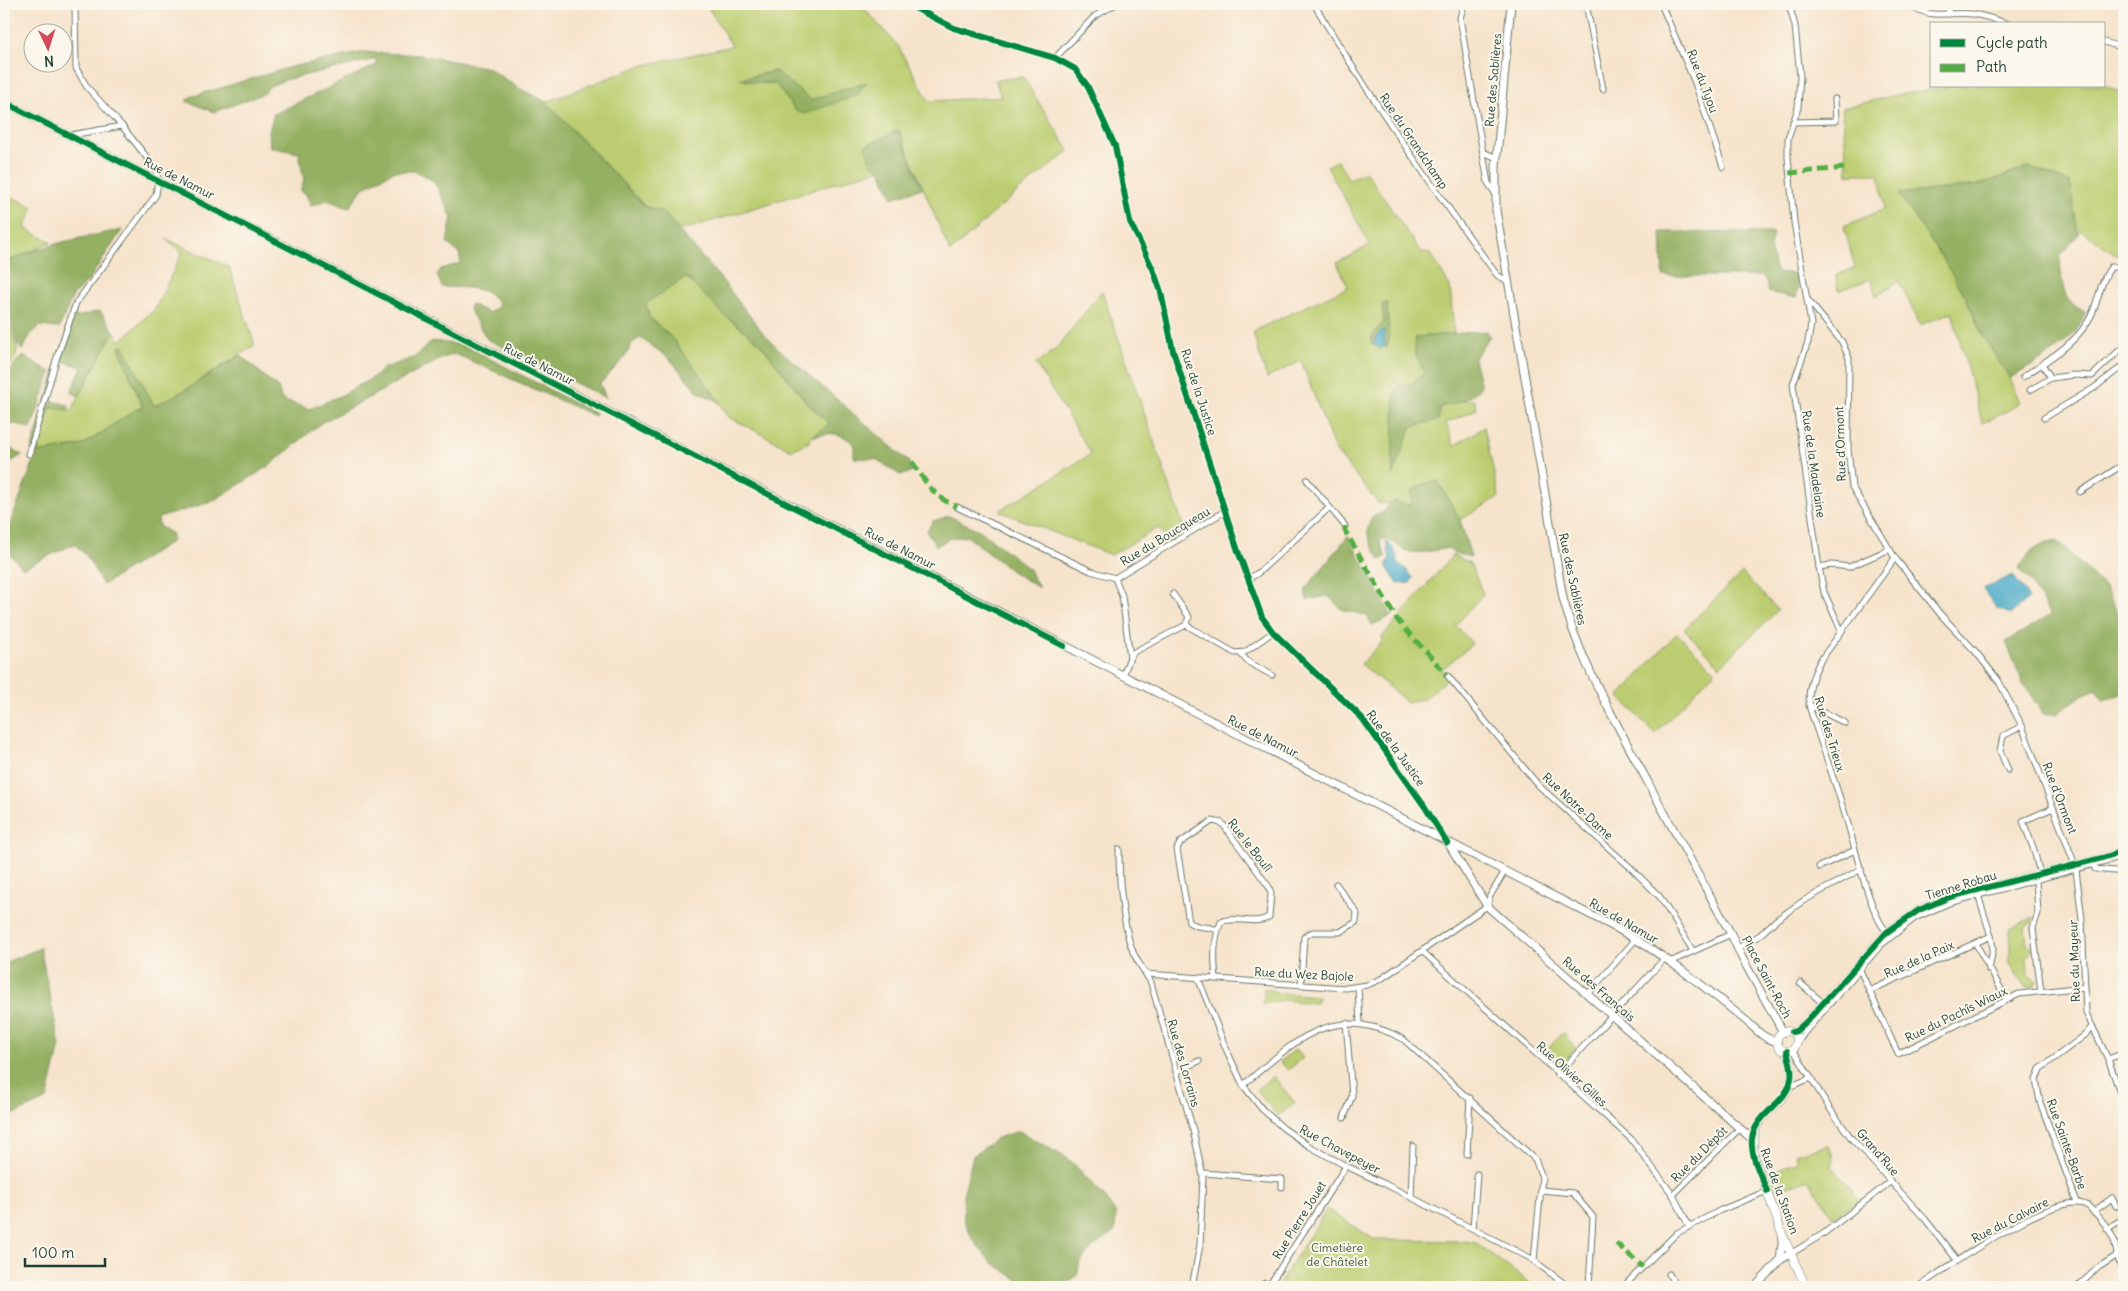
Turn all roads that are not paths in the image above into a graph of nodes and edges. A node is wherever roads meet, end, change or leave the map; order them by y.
1 (75, 4) edge
2 (910, 4) edge
3 (1116, 4) edge
4 (1314, 4) edge
5 (1464, 4) edge
6 (1510, 4) edge
7 (1586, 4) edge
8 (1661, 4) edge
9 (1790, 4) edge
10 (1909, 4) edge
11 (1949, 4) edge
12 (1948, 14) junction
13 (2001, 22) edge
14 (2106, 43) edge
15 (2124, 48) edge
16 (1055, 58) junction
17 (1603, 89) dead end
18 (1835, 99) dead end
19 (4, 102) edge
20 (1793, 122) junction
21 (122, 126) junction
22 (70, 135) junction
23 (1483, 152) junction
24 (1497, 158) junction
25 (1485, 166) junction
26 (1723, 167) dead end
27 (1496, 168) junction
28 (158, 180) junction
29 (1496, 194) junction
30 (2124, 267) edge
31 (1507, 281) junction
32 (1808, 300) junction
33 (2124, 346) edge
34 (2042, 364) junction
35 (2124, 366) edge
36 (2022, 377) dead end
37 (2050, 378) junction
38 (2030, 390) dead end
39 (2044, 418) dead end
40 (29, 454) dead end
41 (2124, 464) edge
42 (1307, 480) dead end
43 (2080, 492) dead end
44 (957, 507) dead end
45 (1329, 508) junction
46 (1225, 511) junction
47 (1345, 526) dead end
48 (1890, 549) junction
49 (1895, 558) junction
50 (1819, 567) junction
51 (1115, 578) junction
52 (1248, 579) junction
53 (1173, 594) dead end
54 (1186, 624) junction
55 (1841, 630) junction
56 (1273, 632) junction
57 (1240, 653) junction
58 (1130, 657) junction
59 (1272, 675) dead end
60 (1447, 675) dead end
61 (1123, 676) junction
62 (1809, 706) junction
63 (1845, 723) dead end
64 (2022, 726) junction
65 (2008, 770) dead end
66 (2053, 808) junction
67 (1448, 843) junction
68 (1118, 848) dead end
69 (1855, 850) junction
70 (2124, 851) edge
71 (2124, 856) edge
72 (2094, 865) junction
73 (1818, 867) dead end
74 (2075, 868) junction
75 (1861, 869) junction
76 (1505, 871) junction
77 (2124, 872) edge
78 (2038, 877) junction
79 (1336, 884) dead end
80 (1978, 895) junction
81 (1487, 906) junction
82 (1217, 930) junction
83 (1887, 932) junction
84 (1731, 934) junction
85 (1991, 936) junction
86 (1636, 939) junction
87 (1976, 944) junction
88 (1738, 948) junction
89 (1423, 952) junction
90 (1693, 952) junction
91 (1668, 960) junction
92 (1860, 970) junction
93 (1989, 970) junction
94 (1146, 974) junction
95 (1198, 978) junction
96 (1216, 979) junction
97 (1800, 983) dead end
98 (1301, 985) junction
99 (1358, 987) junction
100 (2085, 987) junction
101 (1869, 991) junction
102 (2040, 991) junction
103 (1588, 994) junction
104 (2007, 1000) junction
105 (1824, 1004) junction
106 (1611, 1015) junction
107 (1346, 1023) junction
108 (1360, 1024) junction
109 (2092, 1027) junction
110 (1788, 1032) junction
111 (1777, 1041) junction
112 (1793, 1048) junction
113 (2124, 1053) edge
114 (2108, 1059) junction
115 (1200, 1061) dead end
116 (1176, 1072) junction
117 (1557, 1075) junction
118 (1811, 1078) junction
119 (1243, 1085) junction
120 (1789, 1087) junction
121 (1470, 1098) junction
122 (2124, 1103) edge
123 (1344, 1118) dead end
124 (1740, 1128) junction
125 (1752, 1139) junction
126 (1413, 1146) dead end
127 (1467, 1154) dead end
128 (1346, 1166) junction
129 (1202, 1173) junction
130 (1477, 1174) dead end
131 (1890, 1182) junction
132 (1282, 1187) dead end
133 (1541, 1190) junction
134 (1767, 1191) junction
135 (1673, 1195) junction
136 (1411, 1197) junction
137 (2077, 1202) junction
138 (2116, 1206) dead end
139 (2093, 1212) junction
140 (2124, 1218) edge
141 (1689, 1226) junction
142 (1472, 1228) junction
143 (2107, 1229) junction
144 (1783, 1236) junction
145 (1794, 1253) junction
146 (2116, 1256) junction
147 (1534, 1260) junction
148 (1780, 1260) junction
149 (1957, 1260) junction
150 (2124, 1273) edge
151 (1669, 1274) dead end
152 (1272, 1286) edge
153 (1192, 1287) edge
154 (1259, 1287) edge
155 (1569, 1287) edge
156 (1589, 1287) edge
157 (1623, 1287) edge
158 (1676, 1287) edge
159 (1755, 1287) edge
160 (1806, 1287) edge
161 (1918, 1287) edge
162 (2077, 1287) edge

1 - 21 street
2 - 16 street, Rue de la Justice
3 - 16 street
4 - 31 street, Rue du Grandchamp
5 - 23 street, Rue des Sablières
6 - 24 main road, Rue des Sablières
7 - 17 street
8 - 26 street, Rue du Tyou
9 - 20 street, Rue d'Ormont
10 - 12 street
11 - 12 street
12 - 13 street
14 - 15 street
16 - 46 street, Rue de la Justice
18 - 20 street
19 - 22 main road, Rue de Namur
20 - 32 street, Rue d'Ormont
21 - 22 street
21 - 28 street
22 - 28 main road, Rue de Namur
23 - 24 street
23 - 25 street, Rue des Sablières
24 - 27 main road, Rue des Sablières
25 - 27 street
25 - 29 street, Rue des Sablières
27 - 29 main road, Rue des Sablières
28 - 40 street
28 - 61 main road, Rue de Namur
29 - 31 main road, Rue des Sablières
30 - 34 street
31 - 84 main road, Rue des Sablières
32 - 48 street, Rue d'Ormont
32 - 50 street, Rue de la Madelaine
33 - 37 street
34 - 36 street
34 - 37 street
35 - 39 street
37 - 38 street
41 - 43 street
42 - 45 street
44 - 51 street
45 - 47 street
45 - 52 street
46 - 51 street, Rue du Boucqueau
46 - 52 street, Rue de la Justice
48 - 49 street, Rue d'Ormont
48 - 50 street
49 - 55 street, Rue des Trieux
49 - 64 street, Rue d'Ormont
50 - 55 street, Rue de la Madelaine
51 - 58 street
52 - 56 street, Rue de la Justice
53 - 54 street
54 - 57 street
54 - 58 street
55 - 62 street, Rue des Trieux
56 - 57 street
56 - 67 street, Rue de la Justice
57 - 59 street
58 - 61 street
60 - 90 street, Rue Notre-Dame
61 - 67 main road, Rue de Namur
62 - 63 street
62 - 69 street, Rue des Trieux
64 - 65 street
64 - 66 street, Rue d'Ormont
66 - 74 street, Rue d'Ormont
66 - 78 street
67 - 76 main road, Rue de Namur
67 - 81 main road, Rue des Français
68 - 94 street, Rue des Lorrains
69 - 73 street
69 - 75 street, Rue des Trieux
70 - 74 main road, Tienne Robau
71 - 72 street, Tienne Robau
72 - 74 street, Tienne Robau
72 - 77 street
74 - 78 main road, Tienne Robau
74 - 100 street, Rue du Mayeur
75 - 83 street, Rue des Trieux
75 - 88 street
76 - 81 street, Rue du Wez Bajole
76 - 86 main road, Rue de Namur
78 - 80 street, Tienne Robau
78 - 83 main road, Tienne Robau
78 - 102 street
79 - 98 street
80 - 85 street
80 - 92 street, Tienne Robau
81 - 89 street, Rue du Wez Bajole
81 - 103 main road, Rue des Français
82 - 82 street, Rue le Boulî
82 - 96 street
83 - 105 main road, Tienne Robau
84 - 88 main road, Place Saint-Roch
84 - 90 street
85 - 87 street, Rue de la Paix
85 - 93 street
86 - 91 main road, Rue de Namur
86 - 103 street
87 - 93 street
87 - 101 street, Rue de la Paix
88 - 110 main road, Place Saint-Roch
89 - 99 street, Rue du Wez Bajole
89 - 117 street, Rue Olivier Gilles
90 - 91 street
91 - 106 street
91 - 111 main road, Rue de Namur
92 - 101 street, Rue du Pachîs Wiaux
92 - 112 street, Tienne Robau
93 - 104 street
94 - 95 street, Rue du Wez Bajole
94 - 116 street, Rue des Lorrains
95 - 96 street, Rue du Wez Bajole
95 - 119 street, Rue Chavepeyer
96 - 98 street, Rue du Wez Bajole
97 - 105 street
98 - 99 street, Rue du Wez Bajole
99 - 108 street
100 - 102 street, Rue du Pachîs Wiaux
100 - 109 street, Rue du Mayeur
101 - 104 street, Rue du Pachîs Wiaux
102 - 104 street, Rue du Pachîs Wiaux
103 - 106 main road, Rue des Français
105 - 110 main road, Tienne Robau
106 - 117 street
106 - 124 main road, Rue des Français
107 - 108 street
107 - 119 street
107 - 123 street
108 - 121 street
109 - 114 street, Rue du Mayeur
109 - 137 street, Rue Sainte-Barbe
110 - 111 main road
110 - 112 main road
111 - 112 main road
112 - 118 street, Grand'Rue
112 - 120 main road
113 - 114 street
114 - 122 street, Rue du Mayeur
115 - 116 street
116 - 129 street, Rue des Lorrains
117 - 135 street, Rue Olivier Gilles
118 - 120 street
118 - 131 street, Grand'Rue
119 - 128 street, Rue Chavepeyer
120 - 125 main road, Rue de la Station
121 - 127 street
121 - 133 street
124 - 125 main road, Rue des Français
124 - 135 street, Rue du Dépôt
125 - 134 main road, Rue de la Station
126 - 136 street
128 - 136 street, Rue Chavepeyer
128 - 152 street, Rue Pierre Jouet
129 - 132 street
129 - 153 street, Rue des Lorrains
130 - 142 street
131 - 145 street
131 - 149 street, Grand'Rue
133 - 147 street
133 - 156 street
134 - 141 street
134 - 144 main road, Rue de la Station
135 - 141 street, Rue Olivier Gilles
136 - 142 street, Rue Chavepeyer
137 - 139 street
137 - 149 street, Rue du Calvaire
138 - 139 street
139 - 143 street
140 - 143 street
141 - 157 street
142 - 147 street, Rue Chavepeyer
143 - 146 street
144 - 145 main road, Rue de la Station
144 - 148 main road
145 - 148 main road
145 - 160 main road, Rue de la Station
146 - 150 street
146 - 162 street
147 - 155 street, Rue Chavepeyer
148 - 159 main road
149 - 161 street, Rue du Calvaire
151 - 158 street
152 - 154 street

